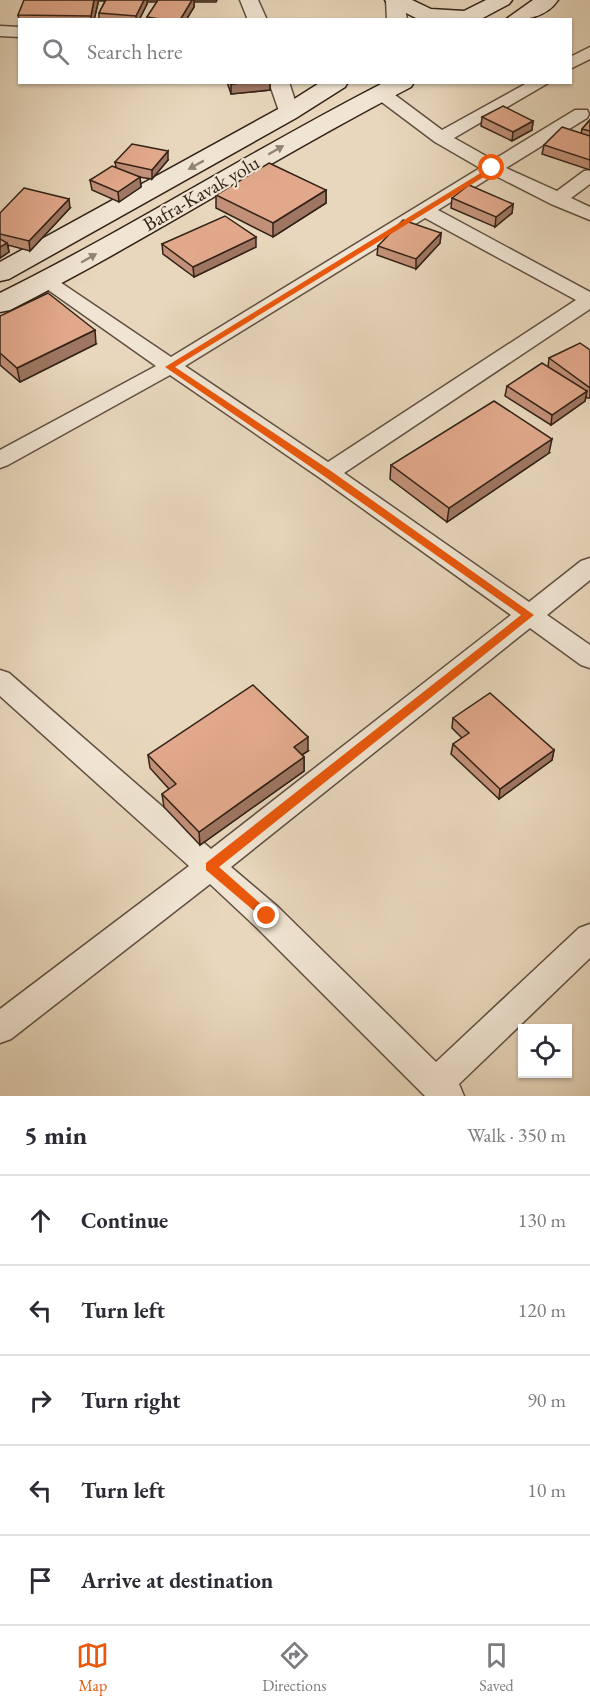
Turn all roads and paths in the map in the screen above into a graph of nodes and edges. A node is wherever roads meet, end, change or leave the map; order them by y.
1 (249, 0) edge
2 (395, 0) edge
3 (502, 0) edge
4 (548, 0) edge
5 (257, 18) edge
6 (397, 18) edge
7 (464, 18) edge
8 (518, 18) edge
9 (0, 31) edge
10 (18, 32) edge
11 (590, 52) edge
12 (572, 63) edge
13 (280, 84) edge
14 (334, 84) edge
15 (399, 84) edge
16 (538, 84) edge
17 (381, 93) junction
18 (288, 113) junction
19 (580, 114) dead end
20 (441, 138) junction
21 (492, 168) junction
22 (590, 175) edge
23 (557, 200) junction
24 (423, 209) junction
25 (590, 214) edge
26 (0, 273) edge
27 (47, 282) junction
28 (590, 300) edge
29 (0, 304) edge
30 (169, 367) junction
31 (0, 460) edge
32 (328, 473) junction
33 (590, 567) edge
34 (529, 615) junction
35 (590, 658) edge
36 (0, 680) edge
37 (210, 867) junction
38 (590, 938) edge
39 (0, 1028) edge
40 (442, 1090) edge

1 - 5 street
2 - 6 street
2 - 7 main road
3 - 7 main road
4 - 8 main road
9 - 10 street
11 - 12 street
13 - 18 street
14 - 18 main road, Bafra-Kavak yolu
15 - 17 main road, Bafra-Kavak yolu
16 - 20 street
17 - 20 street
27 -> 17 main road, Bafra-Kavak yolu
18 -> 26 main road, Bafra-Kavak yolu
19 - 21 street
20 - 21 street
21 - 23 street
21 - 24 street
22 - 23 street
23 - 25 street
24 - 28 street
24 - 30 street
27 - 29 main road, Bafra-Kavak yolu
27 - 30 street
28 - 32 street
30 - 31 street
30 - 32 street
32 - 34 street
33 - 34 street
34 - 35 street
34 - 37 street
36 - 37 street
37 - 39 street
37 - 40 street
38 - 40 street

